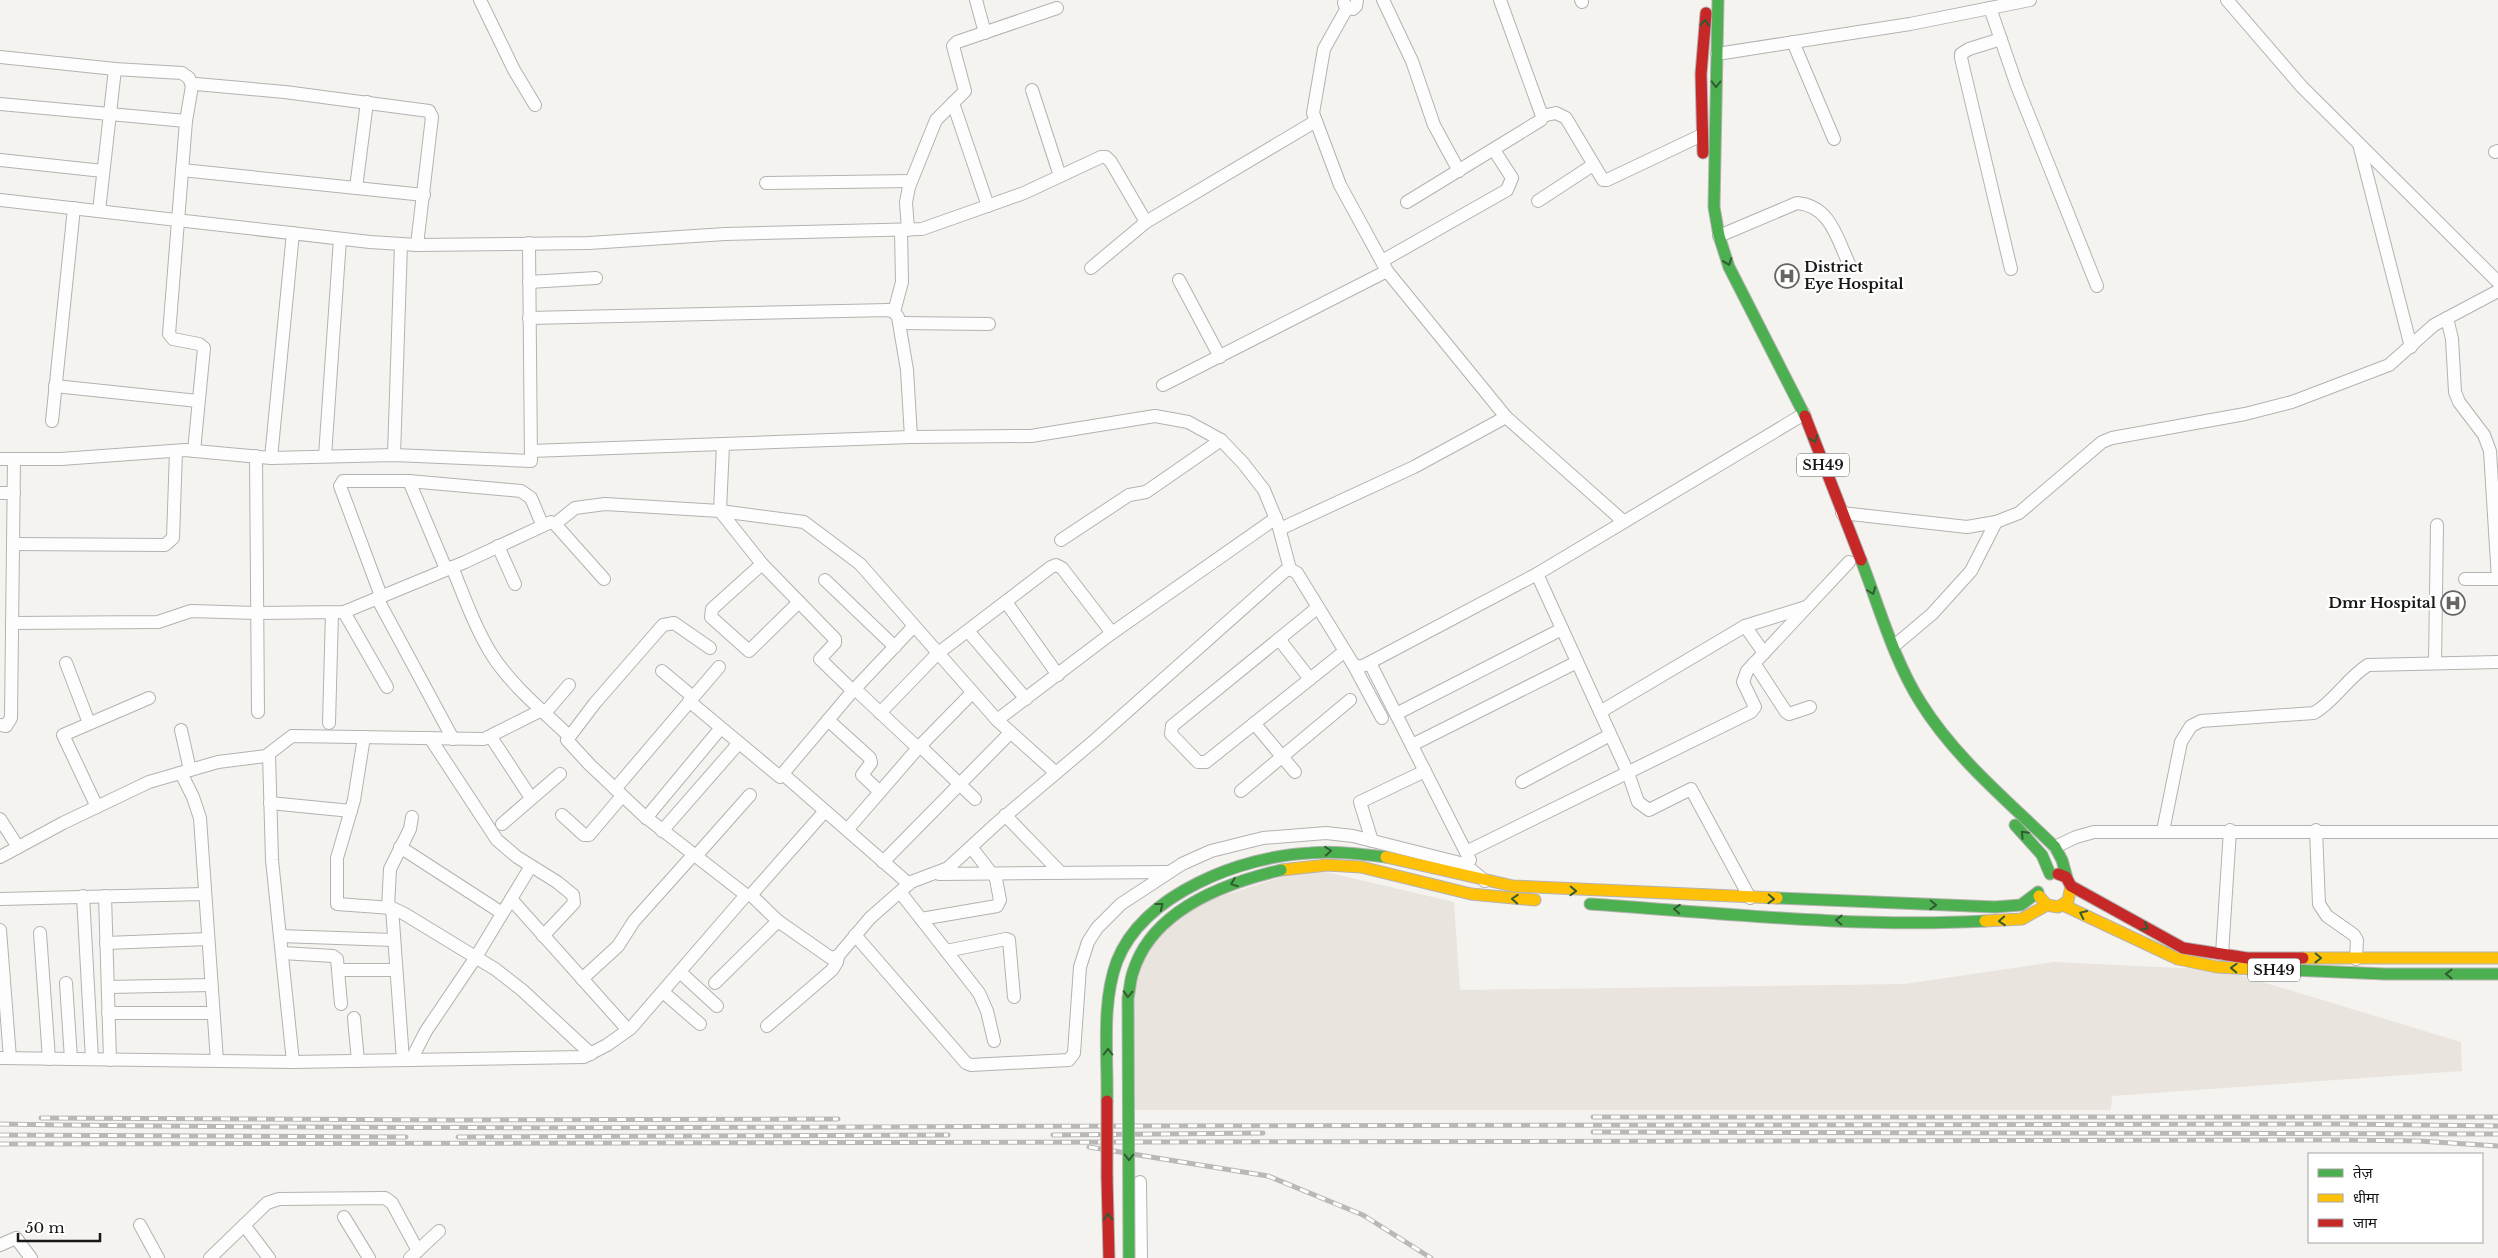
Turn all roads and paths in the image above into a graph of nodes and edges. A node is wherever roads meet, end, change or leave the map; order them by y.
1 (480, 0) edge
2 (976, 0) edge
3 (1383, 0) edge
4 (1500, 0) edge
5 (1707, 0) edge
6 (1718, 0) edge
7 (2030, 0) edge
8 (2227, 0) edge
9 (1354, 2) edge
10 (1057, 8) dead end
11 (1990, 8) junction
12 (985, 33) junction
13 (2001, 39) junction
14 (1793, 42) junction
15 (1717, 54) junction
16 (0, 58) edge
17 (116, 69) junction
18 (192, 86) junction
19 (1032, 90) dead end
20 (367, 102) junction
21 (953, 103) junction
22 (0, 104) edge
23 (535, 105) dead end
24 (111, 114) junction
25 (1542, 116) junction
26 (186, 121) junction
27 (1316, 121) junction
28 (1702, 134) junction
29 (1834, 138) dead end
30 (2359, 144) junction
31 (1494, 150) junction
32 (0, 160) edge
33 (1592, 165) junction
34 (182, 170) junction
35 (103, 171) junction
36 (1458, 171) junction
37 (1060, 176) junction
38 (911, 181) junction
39 (766, 183) dead end
40 (356, 188) junction
41 (424, 195) junction
42 (0, 200) edge
43 (1538, 201) dead end
44 (1407, 202) dead end
45 (988, 206) junction
46 (74, 208) junction
47 (99, 211) junction
48 (177, 219) junction
49 (1146, 222) junction
50 (905, 230) junction
51 (293, 233) junction
52 (1719, 236) junction
53 (340, 238) junction
54 (530, 243) junction
55 (401, 244) junction
56 (417, 245) junction
57 (1385, 266) junction
58 (1850, 266) dead end
59 (1090, 268) dead end
60 (2011, 269) dead end
61 (596, 278) dead end
62 (1179, 280) dead end
63 (529, 282) junction
64 (2498, 282) edge
65 (2097, 286) dead end
66 (2498, 291) edge
67 (1730, 294) dead end
68 (897, 317) junction
69 (529, 318) junction
70 (2447, 318) junction
71 (989, 324) dead end
72 (2411, 347) junction
73 (1220, 357) junction
74 (1163, 384) dead end
75 (55, 386) junction
76 (198, 402) junction
77 (1795, 414) junction
78 (1506, 417) junction
79 (52, 421) dead end
80 (911, 437) junction
81 (1220, 440) junction
82 (723, 445) junction
83 (176, 451) junction
84 (194, 451) junction
85 (530, 451) junction
86 (394, 455) junction
87 (256, 456) junction
88 (325, 456) junction
89 (271, 458) junction
90 (14, 459) junction
91 (0, 460) edge
92 (409, 481) junction
93 (0, 493) edge
94 (14, 493) junction
95 (720, 511) junction
96 (1837, 520) junction
97 (1623, 521) junction
98 (1996, 522) junction
99 (542, 524) junction
100 (555, 524) junction
101 (1278, 524) junction
102 (2437, 525) dead end
103 (1062, 540) dead end
104 (13, 544) junction
105 (498, 546) junction
106 (2497, 548) edge
107 (1849, 562) junction
108 (762, 564) junction
109 (449, 568) junction
110 (1290, 569) junction
111 (1536, 574) junction
112 (604, 579) dead end
113 (2466, 579) dead end
114 (2498, 579) edge
115 (825, 580) dead end
116 (515, 584) dead end
117 (379, 597) junction
118 (799, 602) junction
119 (1006, 602) junction
120 (1808, 606) junction
121 (1317, 608) junction
122 (338, 612) junction
123 (257, 613) junction
124 (8, 616) edge
125 (914, 626) junction
126 (1745, 626) junction
127 (1562, 629) junction
128 (968, 631) junction
129 (1112, 633) junction
130 (1279, 639) junction
131 (1894, 646) junction
132 (895, 647) junction
133 (710, 648) dead end
134 (1345, 651) junction
135 (1764, 653) junction
136 (937, 654) junction
137 (1577, 662) junction
138 (2498, 662) edge
139 (66, 663) dead end
140 (1370, 663) junction
141 (1754, 663) junction
142 (2435, 663) junction
143 (1353, 664) junction
144 (718, 667) dead end
145 (662, 671) dead end
146 (1058, 675) junction
147 (1310, 679) junction
148 (569, 685) dead end
149 (387, 687) dead end
150 (854, 690) junction
151 (972, 693) junction
152 (149, 698) dead end
153 (691, 699) junction
154 (1026, 699) junction
155 (1350, 700) dead end
156 (1810, 707) dead end
157 (543, 711) junction
158 (258, 712) dead end
159 (1600, 712) junction
160 (880, 713) junction
161 (1396, 714) junction
162 (1382, 718) dead end
163 (828, 720) junction
164 (997, 720) junction
165 (89, 723) junction
166 (329, 723) dead end
167 (1254, 724) junction
168 (2, 727) edge
169 (720, 729) junction
170 (181, 730) dead end
171 (1010, 733) junction
172 (1610, 735) junction
173 (364, 736) junction
174 (569, 736) junction
175 (491, 737) junction
176 (430, 738) junction
177 (453, 739) junction
178 (738, 744) junction
179 (1412, 745) junction
180 (919, 747) junction
181 (270, 754) junction
182 (1282, 757) junction
183 (1425, 771) junction
184 (186, 772) junction
185 (1056, 772) junction
186 (1295, 772) dead end
187 (1628, 773) junction
188 (560, 774) dead end
189 (784, 775) junction
190 (1522, 782) dead end
191 (959, 783) junction
192 (1241, 791) dead end
193 (618, 792) junction
194 (880, 792) junction
195 (750, 795) dead end
196 (531, 798) junction
197 (975, 799) dead end
198 (270, 803) junction
199 (97, 807) junction
200 (351, 811) junction
201 (825, 811) junction
202 (562, 815) dead end
203 (1006, 815) junction
204 (412, 817) dead end
205 (646, 818) junction
206 (0, 819) edge
207 (502, 824) dead end
208 (662, 830) junction
209 (847, 830) junction
210 (2230, 830) junction
211 (2316, 830) junction
212 (2163, 831) junction
213 (2498, 832) edge
214 (1372, 841) junction
215 (18, 847) junction
216 (971, 847) junction
217 (2054, 847) junction
218 (400, 848) junction
219 (1466, 852) junction
220 (695, 855) junction
221 (0, 857) edge
222 (883, 862) junction
223 (531, 866) junction
224 (1169, 872) junction
225 (1061, 873) junction
226 (936, 874) junction
227 (993, 874) junction
228 (2050, 874) junction
229 (1480, 877) junction
230 (2069, 882) junction
231 (904, 888) junction
232 (2038, 892) junction
233 (1637, 893) junction
234 (204, 894) junction
235 (749, 895) junction
236 (83, 896) junction
237 (105, 896) junction
238 (1750, 898) junction
239 (0, 899) edge
240 (510, 900) junction
241 (1550, 901) dead end
242 (1578, 903) dead end
243 (2046, 905) junction
244 (2064, 905) junction
245 (1635, 907) junction
246 (390, 908) junction
247 (502, 913) junction
248 (921, 919) junction
249 (778, 920) junction
250 (0, 930) edge
251 (40, 933) dead end
252 (855, 935) junction
253 (280, 936) junction
254 (543, 936) junction
255 (208, 939) junction
256 (394, 940) junction
257 (106, 943) junction
258 (946, 951) junction
259 (282, 953) junction
260 (2222, 954) junction
261 (838, 956) junction
262 (476, 957) junction
263 (2498, 958) edge
264 (2356, 959) junction
265 (338, 970) junction
266 (396, 970) junction
267 (680, 972) junction
268 (2498, 974) edge
269 (582, 979) junction
270 (66, 983) dead end
271 (715, 983) dead end
272 (211, 984) junction
273 (108, 987) junction
274 (663, 992) junction
275 (1014, 997) dead end
276 (341, 1004) dead end
277 (717, 1006) dead end
278 (108, 1013) junction
279 (213, 1013) junction
280 (354, 1018) dead end
281 (700, 1024) dead end
282 (767, 1026) dead end
283 (628, 1030) junction
284 (994, 1040) dead end
285 (591, 1054) junction
286 (5, 1058) edge
287 (49, 1059) junction
288 (71, 1059) junction
289 (92, 1060) junction
290 (110, 1060) junction
291 (407, 1060) junction
292 (217, 1061) junction
293 (358, 1061) junction
294 (293, 1062) junction
295 (1140, 1182) dead end
296 (344, 1217) dead end
297 (244, 1225) junction
298 (140, 1226) dead end
299 (439, 1231) dead end
300 (0, 1244) edge
301 (414, 1254) edge
302 (215, 1256) edge
303 (31, 1258) edge
304 (158, 1258) edge
305 (269, 1258) edge
306 (369, 1258) edge
307 (1109, 1258) edge
308 (1128, 1258) edge
309 (1141, 1258) edge

1 - 23 street
2 - 12 street
3 - 36 street
4 - 25 street
28 -> 5 main road
6 - 15 main road, SH49
7 - 11 street
8 - 30 street
9 - 27 street
10 - 12 street
11 - 13 street
11 - 14 street
12 - 21 street
13 - 60 street
13 - 65 street
14 - 15 street
14 - 29 street
15 -> 52 main road, SH49
16 - 17 street
17 - 18 street
17 - 24 street
18 - 20 street
18 - 26 street
19 - 37 street
20 - 40 street
20 - 41 street
21 - 38 street
21 - 45 street
22 - 24 street
24 - 26 street
24 - 35 street
25 - 31 street
25 - 33 street
26 - 34 street
27 - 49 street
27 - 57 street
28 - 33 street
28 - 67 main road
30 - 64 street
30 - 72 street
31 - 36 street
31 - 57 street
32 - 35 street
33 - 43 street
34 - 40 street
34 - 48 street
35 - 47 street
36 - 44 street
37 - 45 street
37 - 49 street
38 - 39 street
38 - 50 street
40 - 41 street
41 - 56 street
42 - 46 street
45 - 50 street
46 - 47 street
46 - 75 street
47 - 48 street
48 - 51 street
48 - 76 street
49 - 59 street
50 - 54 street
50 - 68 street
51 - 53 street
51 - 89 street
52 - 58 street
52 -> 77 main road, SH49
53 - 55 street
53 - 88 street
54 - 56 street
54 - 63 street
55 - 56 street
55 - 86 street
57 - 73 street
57 - 78 street
61 - 63 street
62 - 73 street
63 - 69 street
66 - 70 street
68 - 69 street
68 - 71 street
68 - 80 street
69 - 85 street
70 - 72 street
70 - 106 street
72 - 98 street
73 - 74 street
75 - 76 street
75 - 79 street
76 - 84 street
77 - 96 main road, SH49
77 - 97 street
78 - 97 street
78 - 101 street
80 - 81 street
80 - 82 street
81 - 101 street
81 - 103 street
82 - 85 street
82 - 95 street
83 - 84 street
83 - 90 street
83 - 104 street
84 - 87 street
85 - 86 street
86 - 88 street
87 - 89 street
87 - 123 street
88 - 89 street
90 - 91 street
90 - 94 street
92 - 99 street
92 - 109 street
92 - 117 street
93 - 94 street
94 - 104 street
95 - 100 street
95 - 108 street
95 - 125 street
96 - 98 street
96 - 107 main road, SH49
96 -> 131 main road, SH49
97 - 111 street
98 - 131 street
99 - 100 street
99 - 105 street
100 - 112 street
101 - 110 street
101 - 129 street
102 - 142 street
104 - 124 street
105 - 109 street
105 - 116 street
106 - 114 street
107 - 120 street
228 -> 107 main road, SH49
108 - 118 street
108 - 118 street
109 - 117 street
109 - 157 street
110 - 121 street
110 - 185 street
111 - 127 street
111 - 140 street
113 - 114 street
115 - 132 street
117 - 122 street
117 - 177 street
118 - 150 street
119 - 128 street
119 - 129 street
119 - 146 street
120 - 126 street
120 - 135 street
121 - 130 street
121 - 134 street
122 - 123 street
122 - 149 street
122 - 166 street
123 - 124 street
123 - 158 street
124 - 168 street
125 - 132 street
125 - 136 street
126 - 135 street
126 - 159 street
127 - 137 street
127 - 161 street
128 - 136 street
128 - 154 street
129 - 146 street
130 - 147 street
130 - 167 street
131 - 217 main road, SH49
132 - 150 street
133 - 174 street
134 - 143 street
134 - 147 street
135 - 141 street
136 - 151 street
136 - 160 street
137 - 159 street
137 - 179 street
138 - 142 street
139 - 165 street
140 - 143 street
140 - 161 street
141 - 156 street
141 - 187 street
142 - 212 street
143 - 162 street
144 - 153 street
145 - 153 street
146 - 154 street
147 - 167 street
148 - 157 street
150 - 160 street
150 - 163 street
151 - 164 street
151 - 180 street
152 - 165 street
153 - 169 street
153 - 193 street
154 - 164 street
155 - 182 street
157 - 174 street
157 - 175 street
159 - 172 street
160 - 180 street
161 - 179 street
163 - 189 street
163 - 194 street
164 - 171 street
165 - 199 street
167 - 182 street
169 - 178 street
169 - 205 street
170 - 184 street
171 - 185 street
171 - 191 street
172 - 187 street
172 - 190 street
173 - 176 street
173 - 181 street
173 - 200 street
174 - 193 street
175 - 177 street
175 - 196 street
176 - 177 street
176 - 223 street
178 - 189 street
178 - 208 street
179 - 183 street
180 - 191 street
180 - 194 street
181 - 184 street
181 - 198 street
182 - 186 street
182 - 192 street
183 - 214 street
183 - 219 street
184 - 199 street
184 - 234 street
185 - 203 street
187 - 219 street
187 - 238 street
188 - 196 street
189 - 201 street
191 - 197 street
191 - 222 street
193 - 202 street
193 - 205 street
194 - 209 street
195 - 220 street
196 - 207 street
198 - 200 street
198 - 253 street
199 - 215 street
200 - 246 street
201 - 209 street
201 - 235 street
203 - 216 street
203 - 225 street
204 - 218 street
205 - 208 street
206 - 215 street
208 - 220 street
209 - 222 street
210 - 211 street
210 - 212 street
210 - 260 street
211 - 213 street
211 - 264 street
212 - 217 street
214 - 224 street
214 - 229 street
215 - 221 street
216 - 226 street
216 - 227 street
217 - 230 main road, SH49
218 - 246 street
218 - 247 street
219 - 229 street
220 - 235 street
220 - 269 street
222 - 231 street
223 - 240 street
223 - 254 street
224 - 225 street
224 - 252 street
225 - 227 street
226 - 227 street
226 - 231 street
227 - 248 street
228 - 230 main road
228 - 232 main road
229 -> 233 main road
307 -> 229 main road, bridge
230 - 244 main road
230 -> 260 main road, SH49
231 - 248 street
231 - 252 street
238 -> 232 main road
232 - 243 main road
233 - 238 main road
233 - 245 main road
234 - 237 street
234 - 255 street
235 - 249 street
235 - 267 street
236 - 237 street
236 - 239 street
236 - 289 street
237 - 257 street
240 - 247 street
240 - 254 street
241 -> 308 main road, bridge
242 - 245 main road
243 - 244 main road
243 -> 245 main road
268 -> 244 main road, SH49
246 - 256 street
246 - 262 street
247 - 262 street
248 - 258 street
249 - 261 street
249 - 271 street
250 - 286 street
251 - 287 street
252 - 261 street
253 - 256 street
253 - 259 street
254 - 269 street
255 - 257 street
255 - 272 street
256 - 266 street
257 - 273 street
258 - 275 street
258 - 284 street
259 - 265 street
259 - 294 street
260 -> 264 main road, SH49
261 - 282 street
262 - 285 street
262 - 291 street
263 - 264 main road, SH49
265 - 266 street
265 - 276 street
266 - 291 street
267 - 274 street
267 - 277 street
269 - 283 street
270 - 288 street
272 - 273 street
272 - 279 street
273 - 278 street
274 - 281 street
274 - 283 street
278 - 279 street
278 - 290 street
279 - 292 street
280 - 293 street
283 - 285 street
285 - 291 street
286 - 287 street
287 - 288 street
288 - 289 street
289 - 290 street
290 - 292 street
291 - 293 street
292 - 294 street
293 - 294 street
295 - 309 street
296 - 306 street
297 - 301 street
297 - 302 street
297 - 305 street
298 - 304 street
299 - 301 street
300 - 303 street

